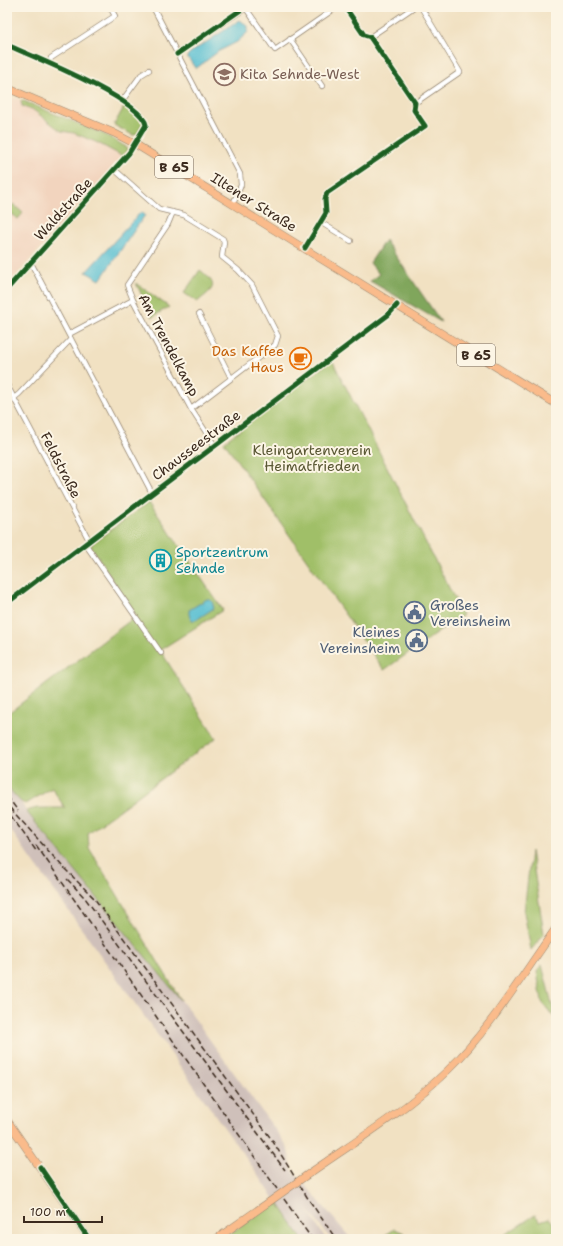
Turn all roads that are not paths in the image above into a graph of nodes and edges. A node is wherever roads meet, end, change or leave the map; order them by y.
1 (110, 7) edge
2 (153, 7) edge
3 (245, 7) edge
4 (337, 7) edge
5 (345, 7) edge
6 (414, 7) edge
7 (421, 7) edge
8 (370, 37) junction
9 (290, 39) junction
10 (7, 45) edge
11 (177, 54) junction
12 (49, 64) junction
13 (149, 70) dead end
14 (322, 86) dead end
15 (7, 88) edge
16 (122, 101) junction
17 (415, 103) junction
18 (135, 144) junction
19 (115, 170) junction
20 (233, 204) junction
21 (173, 212) junction
22 (320, 222) junction
23 (351, 241) dead end
24 (305, 248) junction
25 (31, 263) junction
26 (7, 289) edge
27 (133, 300) junction
28 (397, 305) junction
29 (199, 314) dead end
30 (70, 336) junction
31 (231, 378) junction
32 (7, 385) edge
33 (14, 398) junction
34 (556, 404) edge
35 (191, 409) junction
36 (215, 446) junction
37 (152, 494) junction
38 (88, 543) junction
39 (7, 603) edge
40 (160, 653) dead end
41 (556, 928) edge
42 (7, 1120) edge
43 (89, 1239) edge
44 (216, 1239) edge

1 - 12 street
2 - 11 street
3 - 9 street
3 - 11 street
4 - 9 street
5 - 8 street
6 - 8 street
7 - 17 street
8 - 17 street
9 - 14 street
10 - 12 street
11 - 20 street
12 - 16 street
13 - 16 street
15 - 18 main road, Iltener Straße / B 65
16 - 18 street, Waldstraße
17 - 22 street
18 - 19 street, Waldstraße
18 - 20 main road, Iltener Straße / B 65
19 - 21 street
19 - 25 street, Waldstraße
20 - 24 main road, Iltener Straße / B 65
21 - 27 street, Am Trendelkamp
21 - 31 street
22 - 23 street
22 - 24 street
24 - 28 main road, Iltener Straße / B 65
25 - 26 street, Waldstraße
25 - 30 street
27 - 30 street
27 - 35 street, Am Trendelkamp
28 - 34 main road, B 65
28 - 36 street, Chausseestraße
29 - 31 street
30 - 33 street
30 - 37 street
31 - 35 street
32 - 33 street, Feldstraße
33 - 38 street, Feldstraße
35 - 36 street, Am Trendelkamp
36 - 37 street, Chausseestraße
37 - 38 street, Chausseestraße
38 - 39 street, Chausseestraße
38 - 40 street, Feldstraße
41 - 44 main road, bridge
42 - 43 main road

